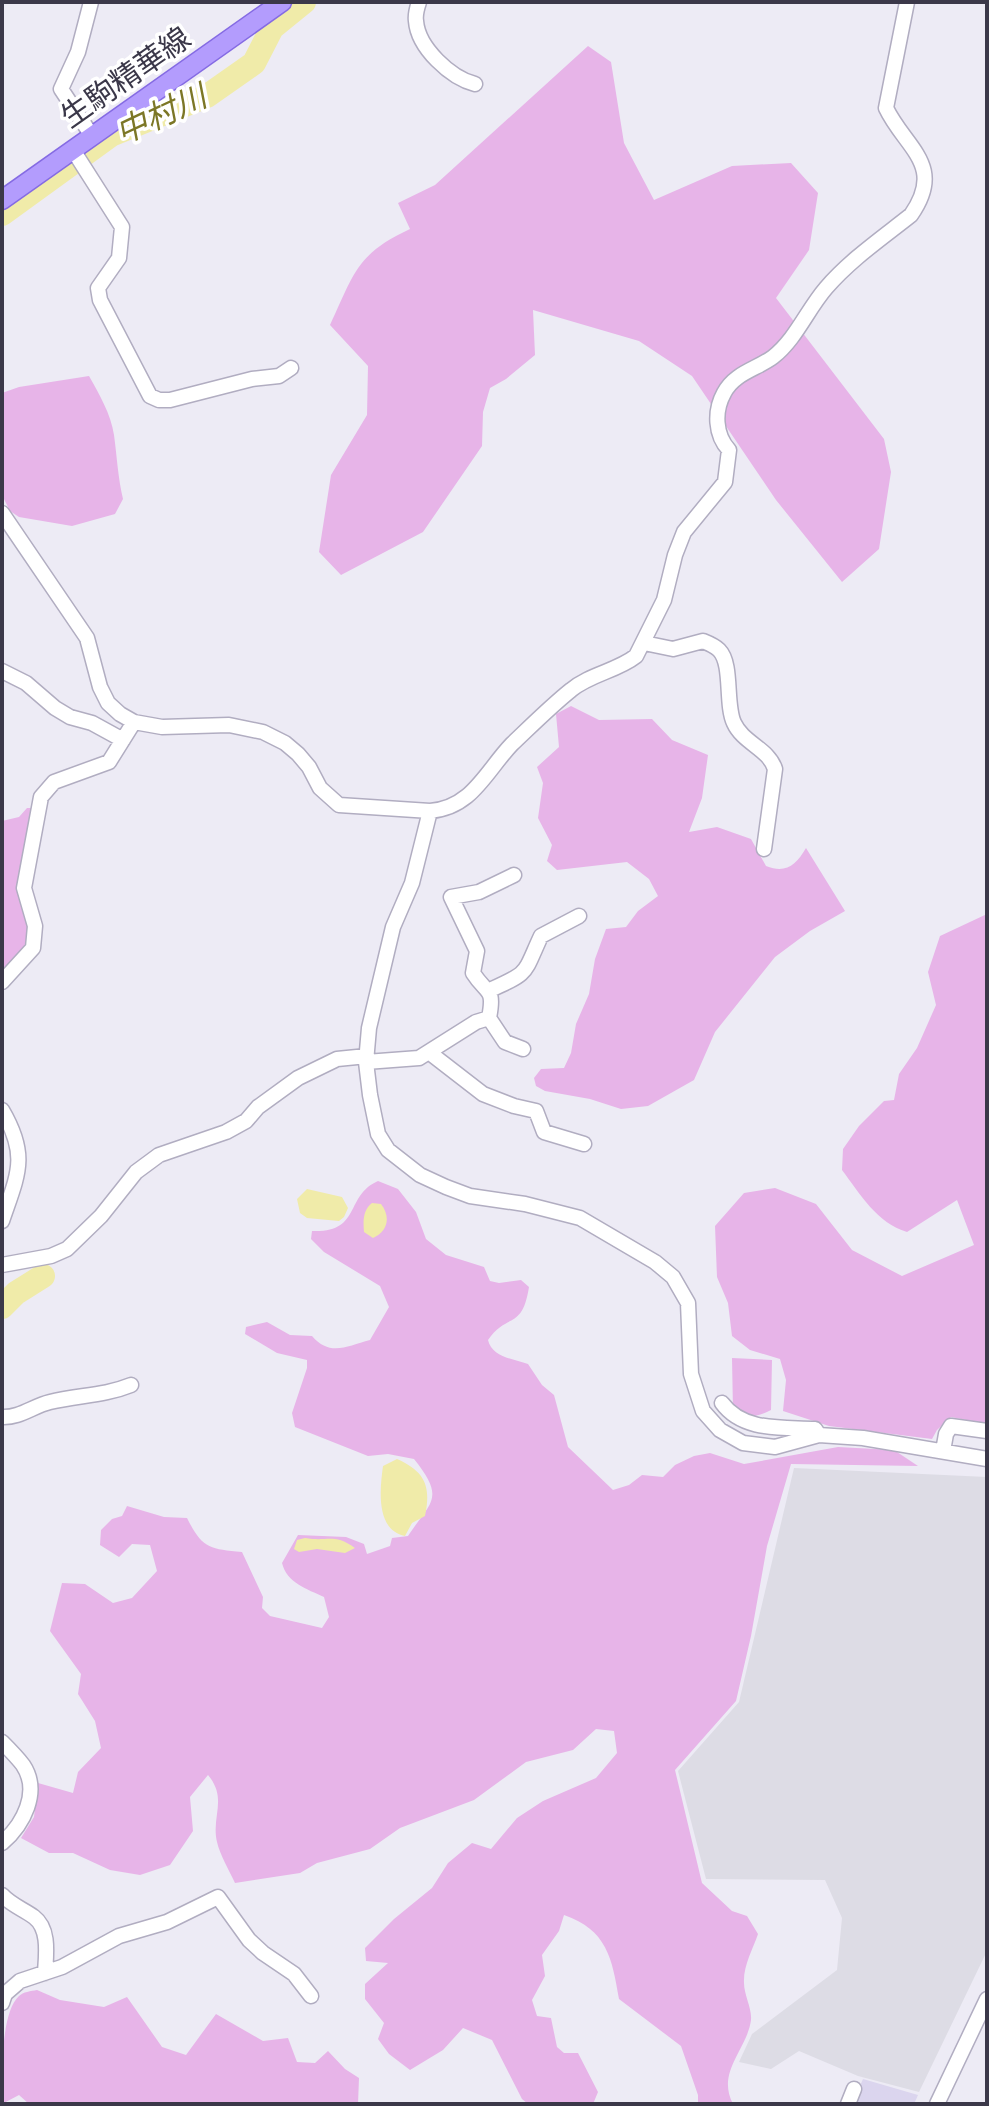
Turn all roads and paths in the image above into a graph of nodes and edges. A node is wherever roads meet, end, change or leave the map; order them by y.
1 (91, 2) edge
2 (282, 2) edge
3 (419, 2) edge
4 (907, 2) edge
5 (475, 84) dead end
6 (92, 136) junction
7 (73, 150) junction
8 (2, 200) edge
9 (291, 368) dead end
10 (2, 513) edge
11 (644, 643) junction
12 (2, 671) edge
13 (134, 722) junction
14 (123, 740) junction
15 (430, 811) junction
16 (764, 849) dead end
17 (514, 875) dead end
18 (579, 916) dead end
19 (2, 982) edge
20 (490, 990) junction
21 (489, 1018) junction
22 (523, 1049) dead end
23 (430, 1053) junction
24 (367, 1059) junction
25 (2, 1110) edge
26 (584, 1144) dead end
27 (2, 1221) edge
28 (2, 1265) edge
29 (131, 1385) dead end
30 (722, 1403) dead end
31 (2, 1417) edge
32 (987, 1431) edge
33 (819, 1435) junction
34 (943, 1451) junction
35 (987, 1459) edge
36 (2, 1742) edge
37 (2, 1843) edge
38 (2, 1895) edge
39 (45, 1973) junction
40 (311, 1996) dead end
41 (987, 1999) edge
42 (2, 2003) edge
43 (854, 2089) dead end
44 (848, 2104) edge
45 (937, 2104) edge

1 - 6 street
2 - 6 main road, 生駒精華線
3 - 5 street
4 - 11 street
6 - 7 main road, 生駒精華線
7 - 8 main road, 生駒精華線
7 - 9 street
10 - 13 street
11 - 15 street
11 - 16 street
12 - 14 street
13 - 14 street
13 - 15 street
14 - 19 street
15 - 24 street
17 - 20 street
18 - 20 street
20 - 21 street
21 - 22 street
21 - 23 street
23 - 24 street
23 - 26 street
24 - 28 street
24 - 33 street
25 - 27 street
29 - 31 street
30 - 33 street
32 - 34 street
33 - 34 street
34 - 35 street
36 - 37 street
38 - 39 street
39 - 40 street
39 - 42 street
41 - 45 street
43 - 44 street

